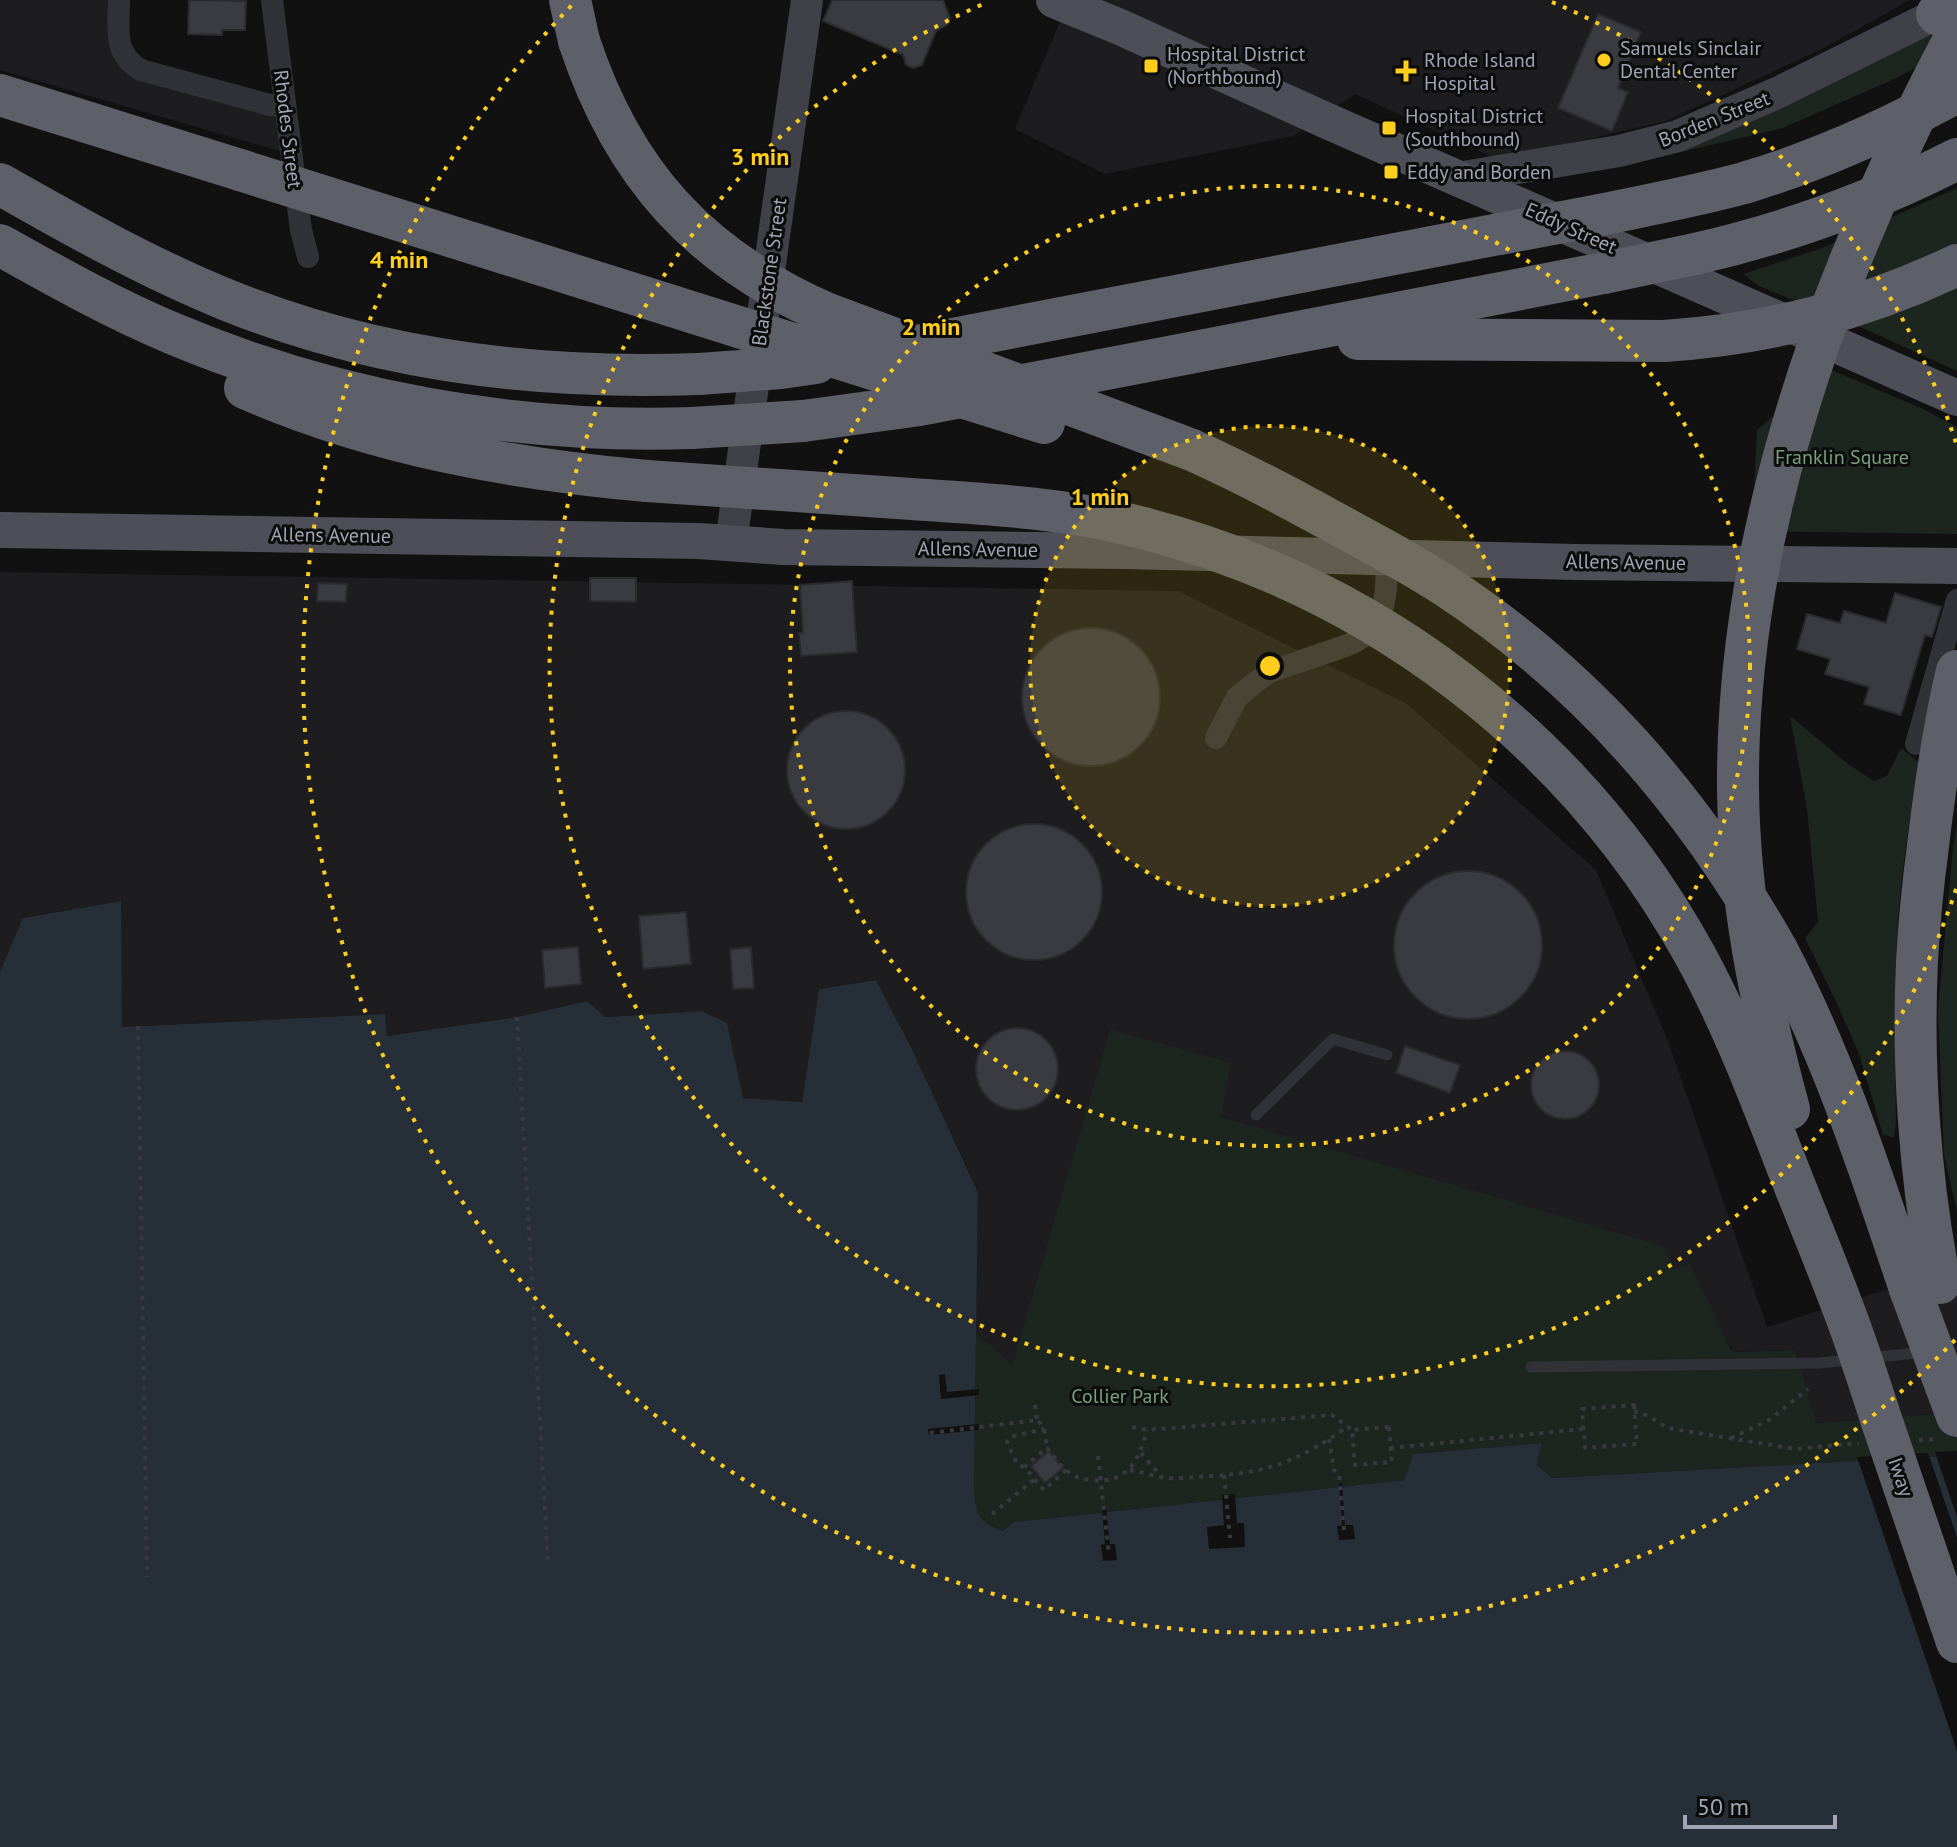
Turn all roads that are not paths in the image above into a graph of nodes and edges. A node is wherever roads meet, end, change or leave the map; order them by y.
1 (119, 0) edge
2 (272, 0) edge
3 (570, 0) edge
4 (807, 0) edge
5 (1054, 0) edge
6 (1949, 13) edge
7 (1957, 92) edge
8 (0, 95) edge
9 (285, 106) junction
10 (1957, 159) edge
11 (1458, 178) junction
12 (0, 184) edge
13 (0, 245) edge
14 (308, 257) dead end
15 (1957, 265) edge
16 (86, 293) junction
17 (1269, 338) junction
18 (1957, 398) edge
19 (1318, 514) junction
20 (0, 530) edge
21 (731, 543) junction
22 (1387, 557) junction
23 (1957, 566) edge
24 (1957, 600) edge
25 (1957, 671) edge
26 (1957, 728) edge
27 (1216, 738) dead end
28 (1916, 744) dead end
29 (1928, 844) junction
30 (1387, 1055) dead end
31 (1256, 1115) dead end
32 (1925, 1286) junction
33 (1845, 1311) junction
34 (1949, 1362) edge
35 (1531, 1367) dead end
36 (1949, 1427) edge
37 (1957, 1642) edge

1 - 9 street
2 - 9 street, Rhodes Street
3 - 19 highway, bridge
4 - 21 street, Blackstone Street
5 - 11 main road, Eddy Street
6 - 11 street, Borden Street
6 - 33 highway, bridge
7 - 12 highway, bridge
8 - 19 highway, bridge
9 - 14 street, Rhodes Street
10 - 17 highway, bridge
11 - 18 main road, Eddy Street
13 - 16 highway
15 - 17 highway, bridge
16 - 17 highway, bridge
16 - 33 highway, bridge
19 - 32 highway, bridge
20 - 21 main road, Allens Avenue
21 - 22 main road, Allens Avenue
22 - 23 main road, Allens Avenue
22 - 27 street
24 - 28 street
25 - 29 highway
26 - 29 highway
29 - 32 highway
30 - 31 lane
32 - 34 highway
32 - 36 highway, bridge
33 - 37 highway, Iway, bridge
34 - 35 lane

